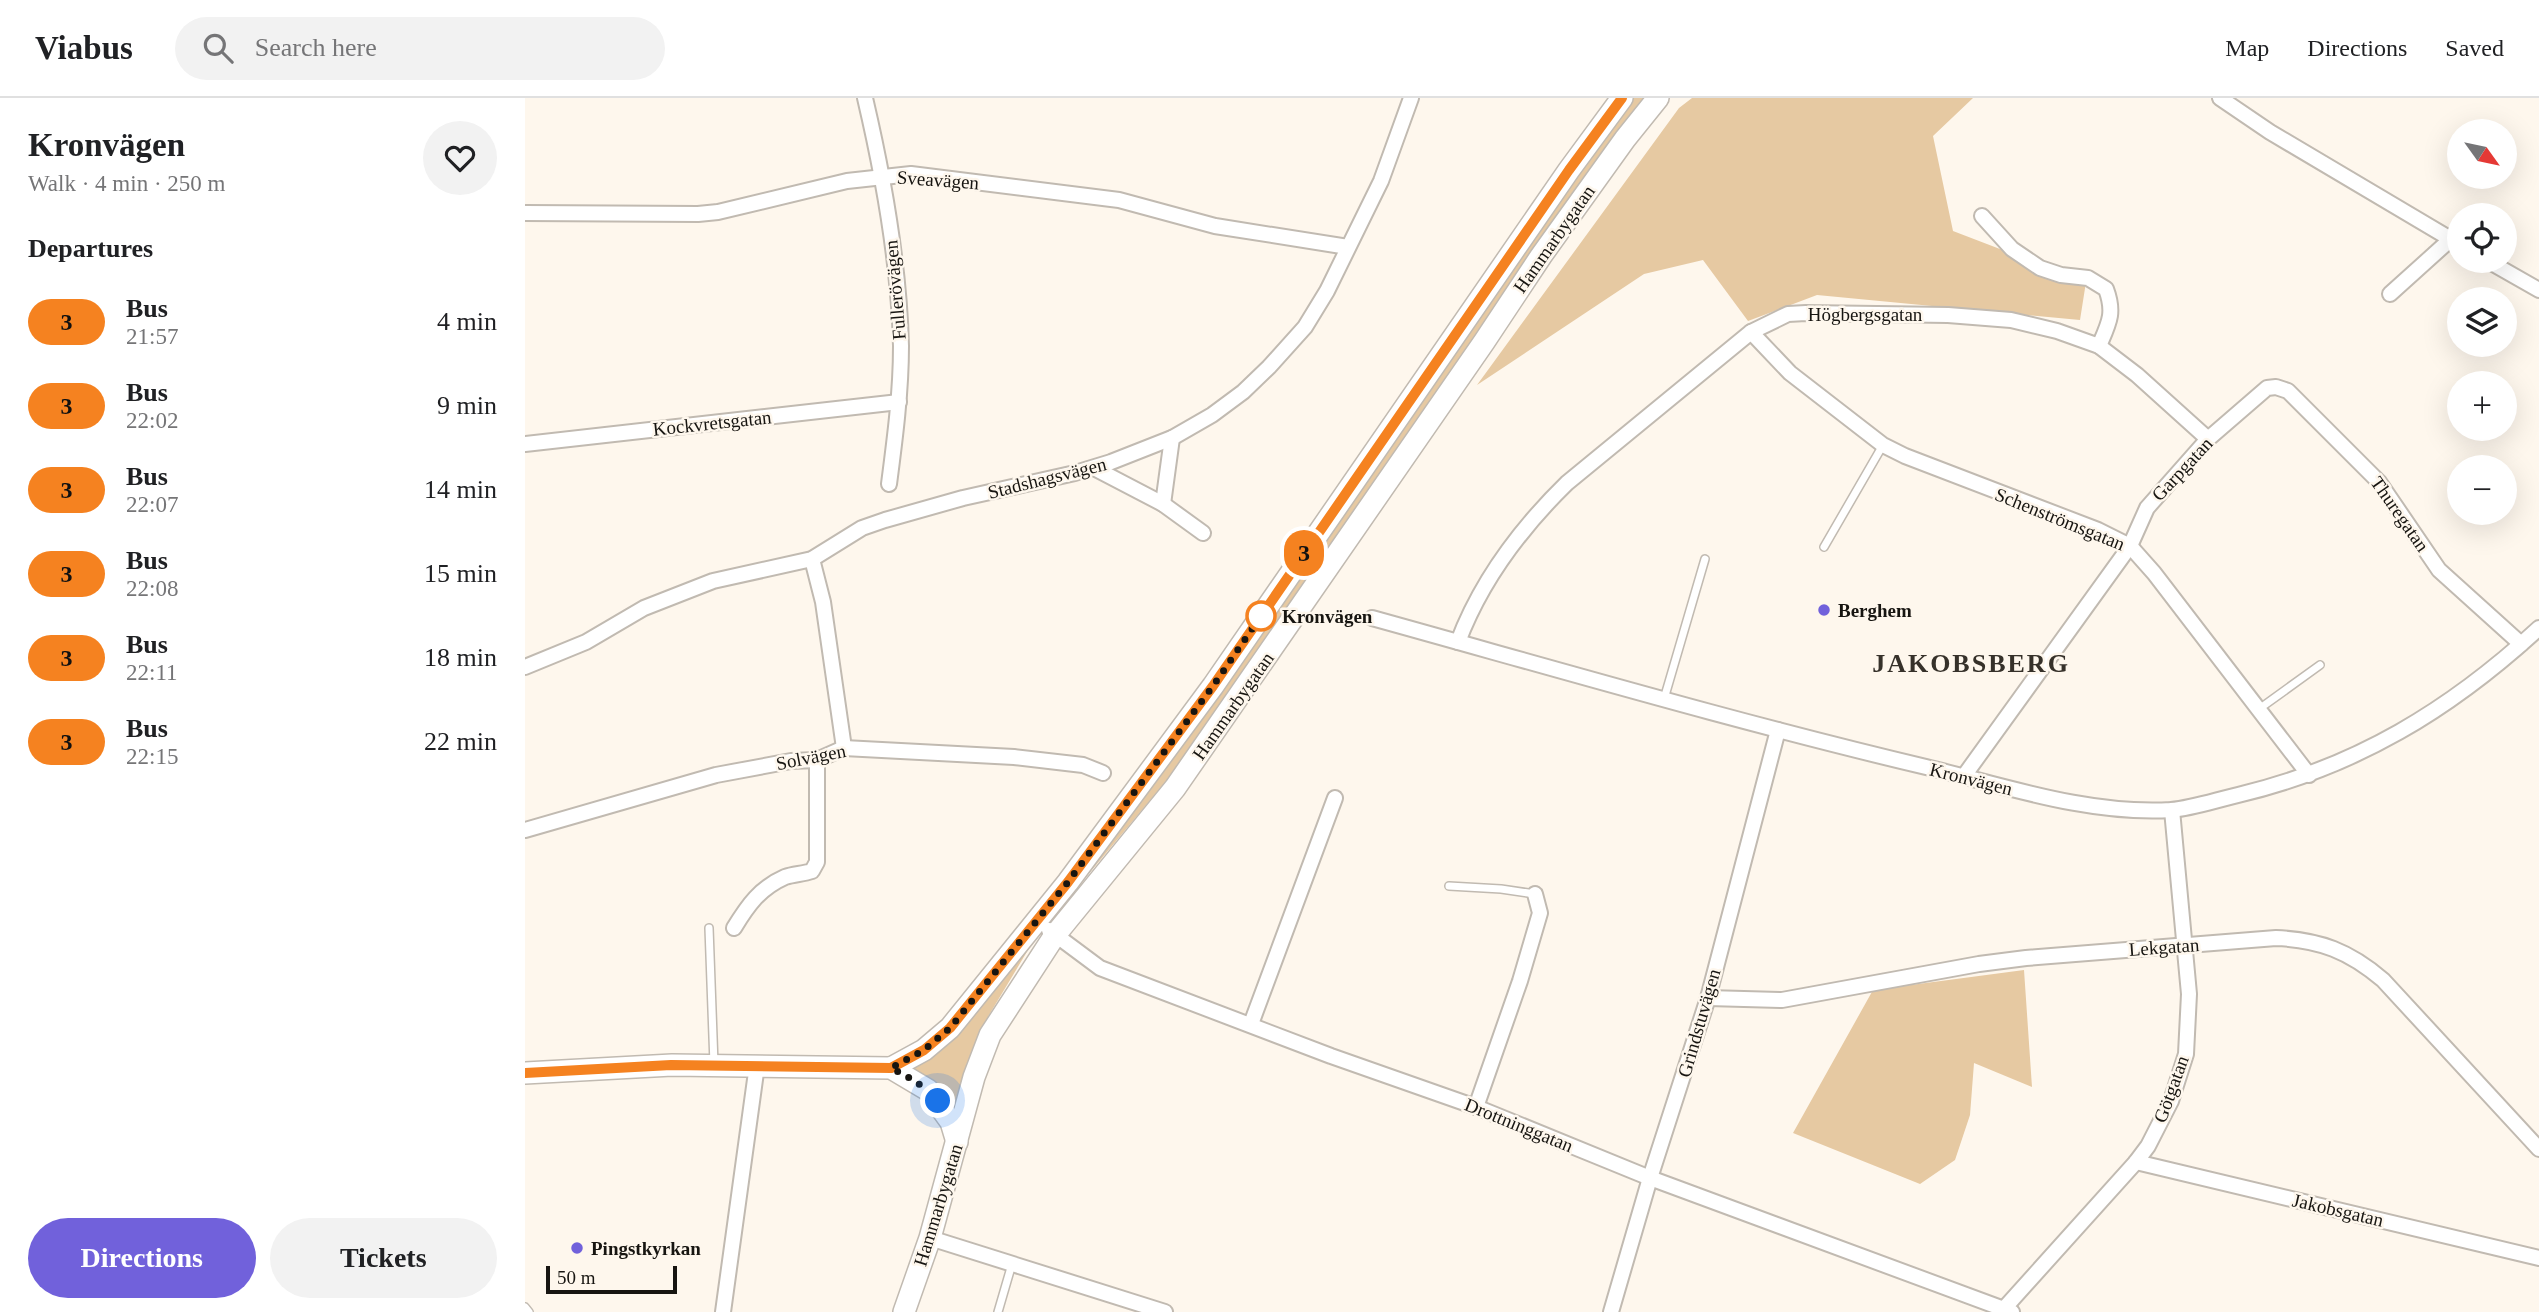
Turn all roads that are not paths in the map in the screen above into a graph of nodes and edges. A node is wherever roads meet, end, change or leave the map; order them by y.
1 (865, 98) edge
2 (1411, 98) edge
3 (1622, 98) edge
4 (1658, 98) edge
5 (2220, 98) edge
6 (884, 177) junction
7 (525, 214) edge
8 (1982, 216) dead end
9 (2447, 237) edge
10 (1349, 247) junction
11 (2447, 248) edge
12 (2510, 273) edge
13 (2539, 290) edge
14 (2390, 294) dead end
15 (1751, 332) junction
16 (2099, 346) junction
17 (2276, 387) joint
18 (899, 402) junction
19 (1172, 438) junction
20 (2208, 439) junction
21 (525, 444) edge
22 (1883, 445) junction
23 (1094, 468) junction
24 (889, 484) dead end
25 (1163, 504) junction
26 (1203, 533) dead end
27 (2130, 545) junction
28 (1824, 547) dead end
29 (812, 559) junction
30 (1705, 559) dead end
31 (1372, 618) dead end
32 (2539, 628) edge
33 (1458, 642) junction
34 (2521, 644) junction
35 (2320, 665) dead end
36 (525, 667) edge
37 (1664, 699) junction
38 (2259, 709) junction
39 (1778, 730) junction
40 (844, 748) junction
41 (817, 760) junction
42 (1103, 773) dead end
43 (2309, 775) junction
44 (1964, 776) junction
45 (1335, 797) dead end
46 (2172, 810) junction
47 (525, 830) edge
48 (1449, 886) dead end
49 (1535, 894) joint
50 (1037, 920) junction
51 (709, 928) dead end
52 (734, 928) dead end
53 (1055, 935) junction
54 (2186, 946) junction
55 (1708, 998) junction
56 (1251, 1024) junction
57 (714, 1065) junction
58 (757, 1065) junction
59 (891, 1068) junction
60 (525, 1073) edge
61 (1476, 1107) junction
62 (957, 1142) junction
63 (2539, 1149) edge
64 (2136, 1162) junction
65 (1650, 1178) junction
66 (930, 1238) junction
67 (2539, 1258) edge
68 (1012, 1264) junction
69 (525, 1307) edge
70 (2006, 1311) edge
71 (529, 1312) edge
72 (723, 1312) edge
73 (904, 1312) edge
74 (999, 1312) edge
75 (1165, 1312) edge
76 (1611, 1312) edge

1 - 6 street, Fullerövägen
2 - 10 street, Stadshagsvägen
3 - 50 main road, Hammarbygatan
4 - 53 main road, Hammarbygatan
5 - 9 street
6 - 7 street, Sveavägen
6 - 10 street, Sveavägen
6 - 18 street, Fullerövägen
8 - 16 street
10 - 19 street, Stadshagsvägen
11 - 14 street
12 - 13 street
15 - 16 street, Högbergsgatan
15 - 22 street, Schenströmsgatan
15 - 33 street, Högbergsgatan
16 - 20 street, Högbergsgatan
17 - 20 street, Garpgatan
17 - 34 street, Thuregatan
18 - 21 street, Kockvretsgatan
18 - 24 street, Fullerövägen
19 - 23 street, Stadshagsvägen
19 - 25 street
20 - 27 street, Garpgatan
22 - 27 street, Schenströmsgatan
22 - 28 lane
23 - 25 street
23 - 29 street, Stadshagsvägen
25 - 26 street
27 - 38 street, Schenströmsgatan
27 - 44 street, Garpgatan
29 - 36 street, Stadshagsvägen
29 - 40 street
30 - 37 lane
31 - 33 street, Kronvägen
32 - 34 street, Kronvägen
33 - 37 street, Kronvägen
34 - 43 street, Kronvägen
35 - 38 lane
37 - 39 street, Kronvägen
38 - 43 street, Schenströmsgatan
39 - 44 street, Kronvägen
39 - 55 street, Grindstuvägen
40 - 41 street, Solvägen
40 - 42 street, Solvägen
41 - 47 street, Solvägen
41 - 52 street
43 - 46 street, Kronvägen
44 - 46 street, Kronvägen
45 - 56 street
46 - 54 street, Götgatan
48 - 49 lane
49 - 61 street
50 - 53 street, Drottninggatan
50 - 59 main road, Hammarbygatan
51 - 57 lane
53 - 56 street, Drottninggatan
53 - 62 main road, Hammarbygatan
54 - 55 street, Lekgatan
54 - 63 street, Lekgatan
54 - 64 street, Götgatan
55 - 65 street, Grindstuvägen
56 - 61 street, Drottninggatan
57 - 58 main road
57 - 60 main road
58 - 59 main road
58 - 72 street
59 - 62 main road
61 - 65 street, Drottninggatan
62 - 66 main road, Hammarbygatan
64 - 67 street, Jakobsgatan
64 - 70 street, Götgatan
65 - 70 street, Drottninggatan
65 - 76 street, Grindstuvägen
66 - 68 street
66 - 73 main road, Hammarbygatan
68 - 74 lane
68 - 75 street
69 - 71 lane

